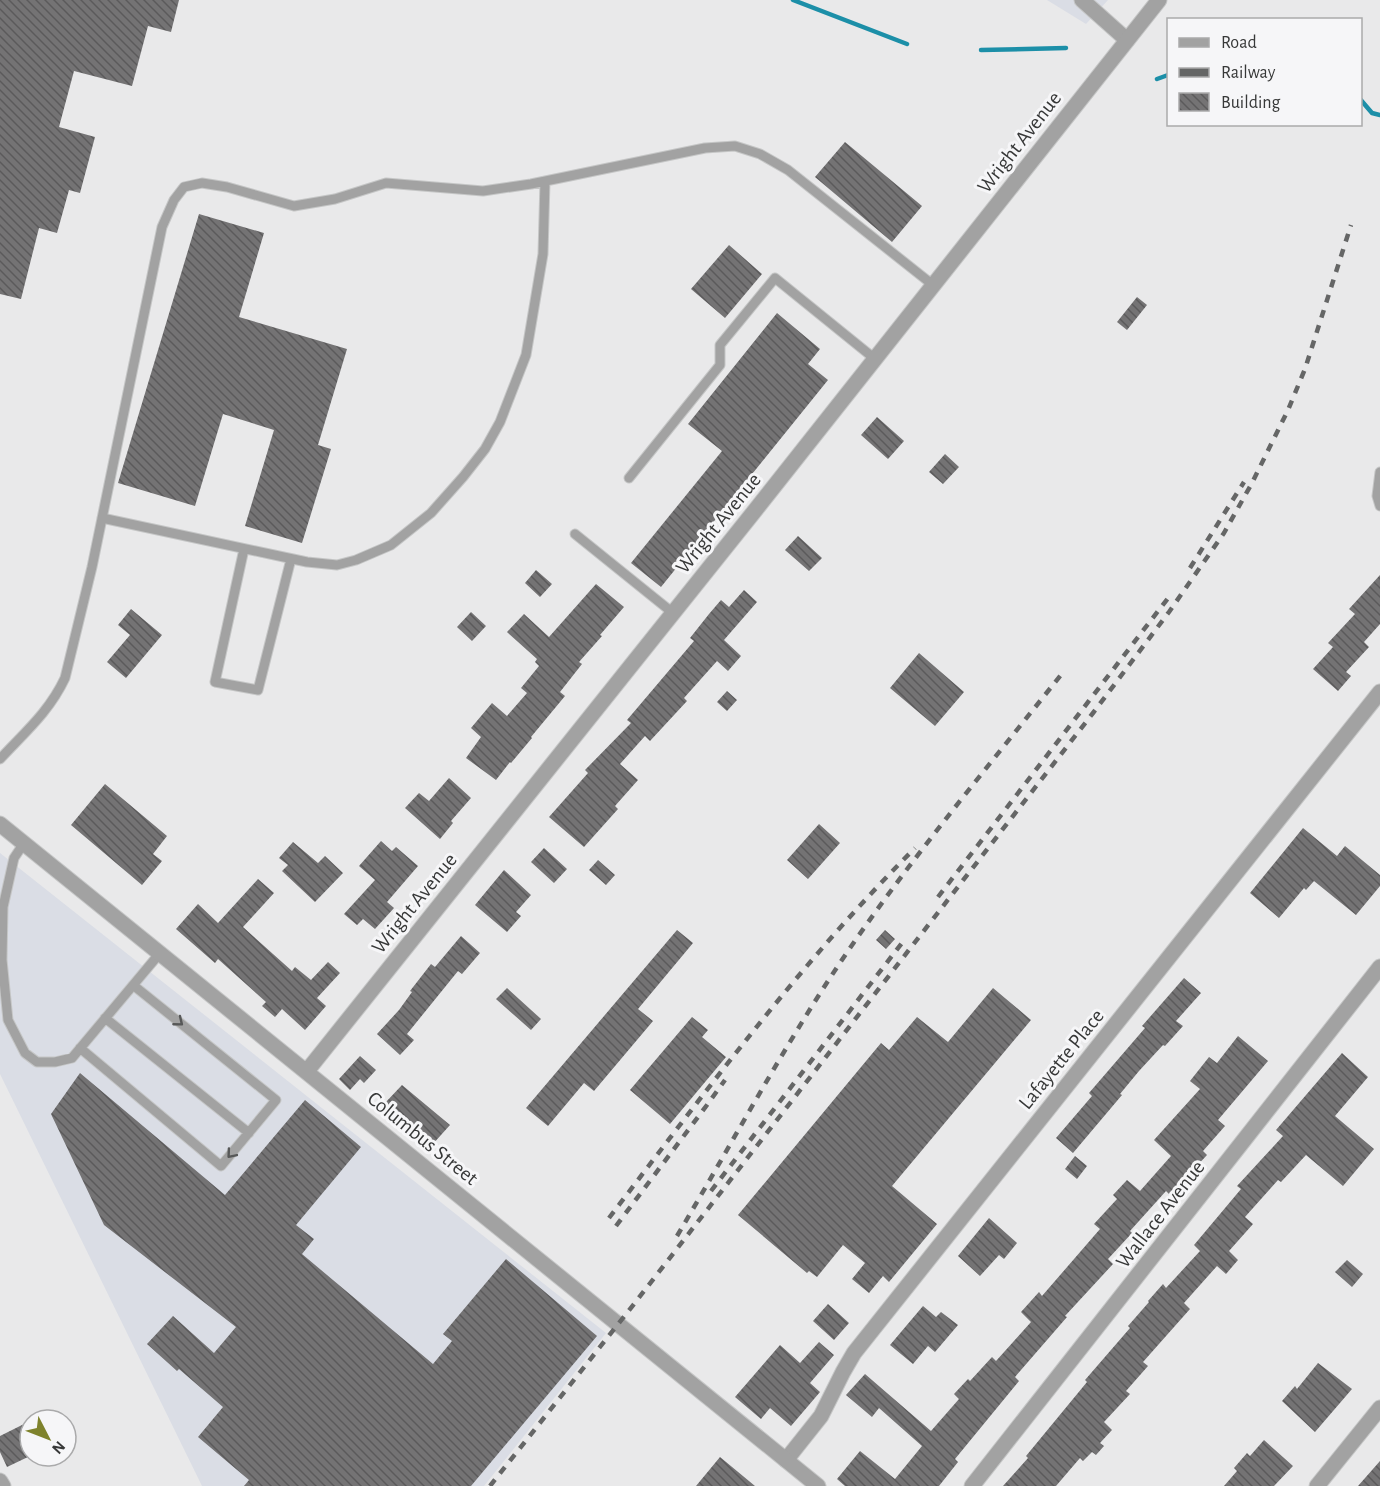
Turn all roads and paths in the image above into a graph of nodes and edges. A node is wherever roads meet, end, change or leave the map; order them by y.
1 (1082, 0) edge
2 (1159, 0) edge
3 (1127, 40) junction
4 (545, 181) junction
5 (933, 285) junction
6 (875, 358) junction
7 (1380, 472) edge
8 (629, 478) dead end
9 (1380, 506) edge
10 (102, 518) junction
11 (575, 534) dead end
12 (244, 549) junction
13 (291, 559) junction
14 (673, 613) junction
15 (1380, 692) edge
16 (0, 759) edge
17 (0, 824) edge
18 (24, 843) junction
19 (160, 953) junction
20 (1380, 967) edge
21 (133, 985) junction
22 (105, 1018) junction
23 (80, 1048) junction
24 (307, 1071) junction
25 (249, 1132) junction
26 (1380, 1408) edge
27 (786, 1460) junction
28 (0, 1481) edge
29 (3, 1486) edge
30 (818, 1486) edge
31 (972, 1486) edge
32 (1317, 1486) edge

1 - 3 street
2 - 3 street, Wright Avenue
3 - 5 street, Wright Avenue
4 - 5 lane
4 - 10 lane
4 - 13 lane
5 - 6 street, Wright Avenue
6 - 8 lane
6 - 14 street, Wright Avenue
7 - 9 lane
10 - 12 lane
10 - 16 lane
11 - 14 lane
12 - 13 lane
12 - 13 lane
14 - 24 street, Wright Avenue
15 - 27 street, Lafayette Place
17 - 18 street, Columbus Street
18 - 19 street, Columbus Street
18 - 23 lane
19 - 21 lane
19 - 24 street, Columbus Street
20 - 31 street, Wallace Avenue
21 - 22 lane
21 -> 25 lane
22 - 23 lane
22 - 25 lane
25 -> 23 lane
24 - 27 street, Columbus Street
26 - 32 street
27 - 30 street, Columbus Street
28 - 29 street

